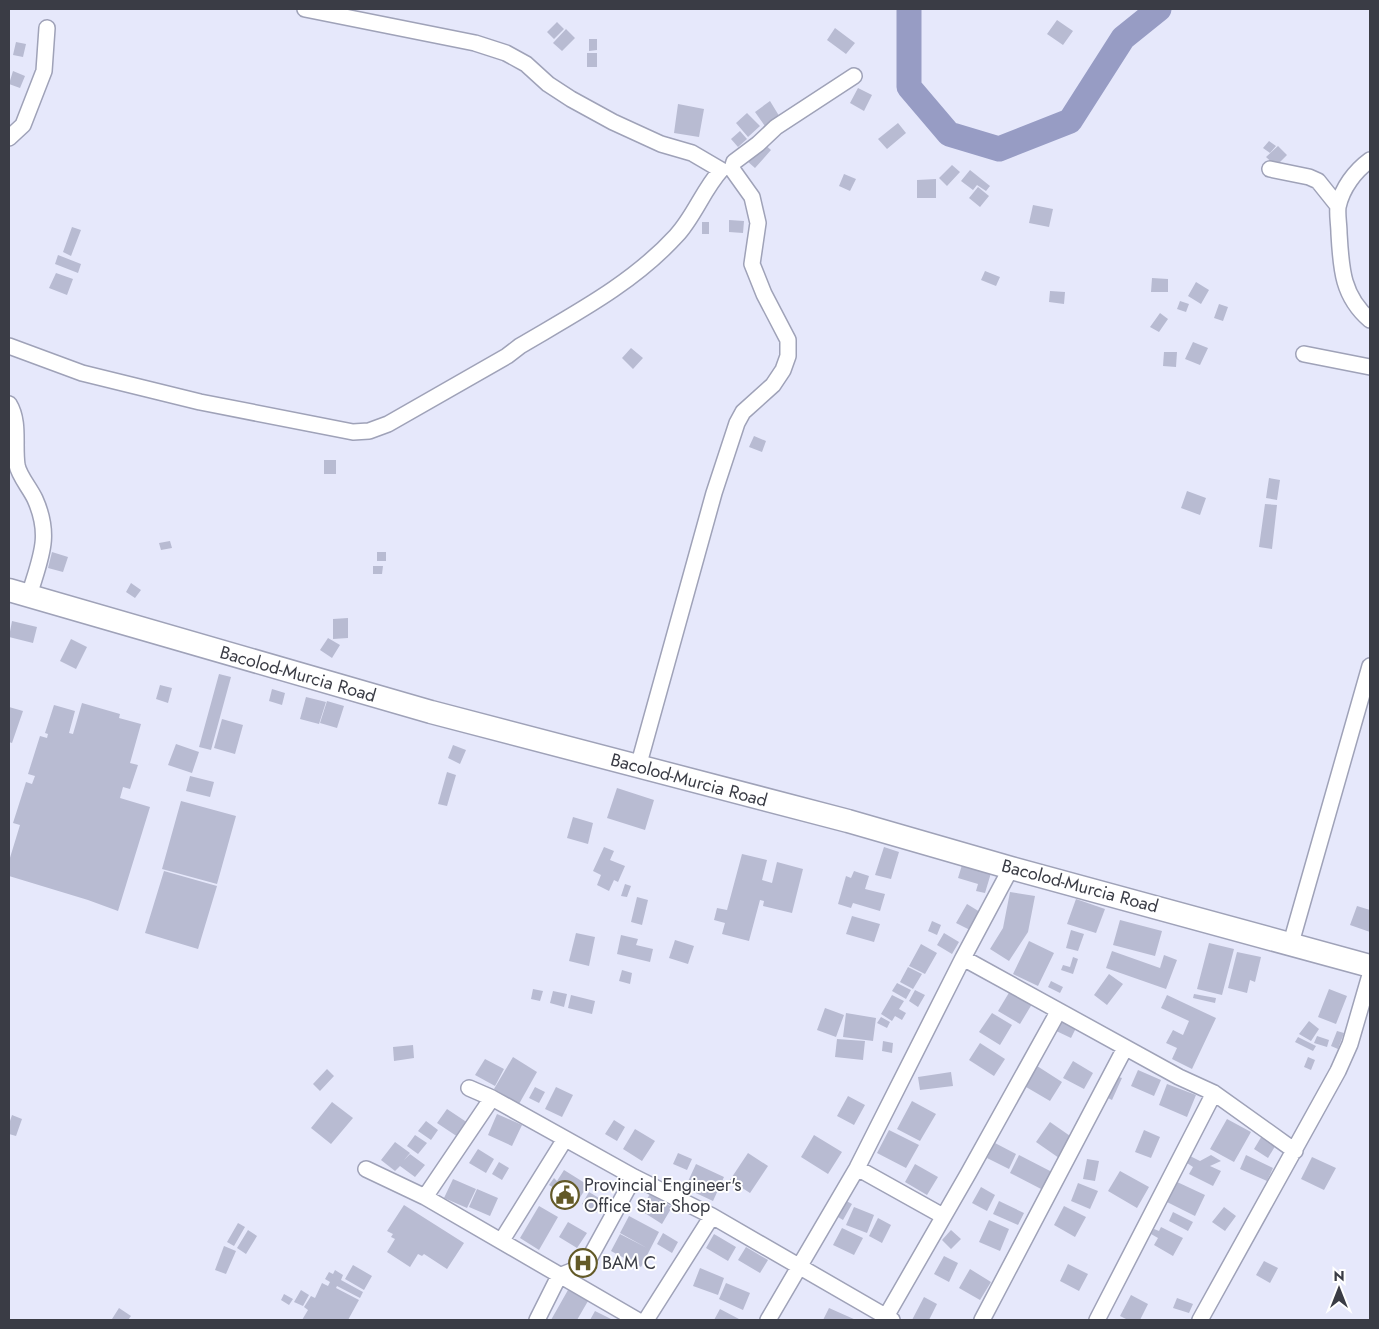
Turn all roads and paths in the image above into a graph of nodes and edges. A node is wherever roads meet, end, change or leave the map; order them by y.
1 (305, 9) edge
2 (47, 28) dead end
3 (854, 76) dead end
4 (9, 138) edge
5 (1370, 160) edge
6 (727, 169) junction
7 (1270, 169) dead end
8 (1338, 206) junction
9 (1370, 320) edge
10 (9, 346) edge
11 (1304, 354) dead end
12 (1370, 367) edge
13 (9, 404) edge
14 (19, 593) edge
15 (1370, 666) edge
16 (638, 766) junction
17 (1011, 868) junction
18 (1291, 943) junction
19 (962, 958) junction
20 (1370, 966) edge
21 (1370, 976) edge
22 (1058, 1012) junction
23 (1125, 1048) junction
24 (469, 1088) dead end
25 (1214, 1093) junction
26 (492, 1098) junction
27 (565, 1139) junction
28 (1295, 1151) junction
29 (857, 1168) junction
30 (366, 1169) dead end
31 (634, 1177) junction
32 (425, 1197) junction
33 (712, 1216) junction
34 (944, 1216) junction
35 (502, 1240) junction
36 (799, 1268) junction
37 (559, 1276) junction
38 (887, 1319) edge
39 (537, 1320) edge
40 (637, 1320) edge
41 (646, 1320) edge
42 (768, 1320) edge
43 (982, 1320) edge
44 (1097, 1320) edge
45 (1200, 1320) edge

1 - 6 street
2 - 4 street
3 - 6 street
5 - 8 street
6 - 10 street
6 - 16 street
7 - 8 street
8 - 9 street
11 - 12 street
13 - 14 street
14 - 16 main road, Bacolod-Murcia Road
15 - 18 street
16 - 17 main road, Bacolod-Murcia Road
17 - 18 main road, Bacolod-Murcia Road
17 - 19 street
18 - 20 main road, Bacolod-Murcia Road
19 - 22 street
19 - 29 street
21 - 28 street
22 - 23 street
22 - 34 street
23 - 25 street
23 - 43 street
24 - 26 street
25 - 28 street
25 - 44 street
26 - 27 street
26 - 32 street
27 - 31 street
27 - 35 street
28 - 45 street
29 - 34 street
29 - 36 street
30 - 32 street
31 - 33 street
31 - 37 street
32 - 35 street
33 - 36 street
33 - 41 street
34 - 38 street
35 - 37 street
36 - 38 street
36 - 42 street
37 - 39 street
37 - 40 street

